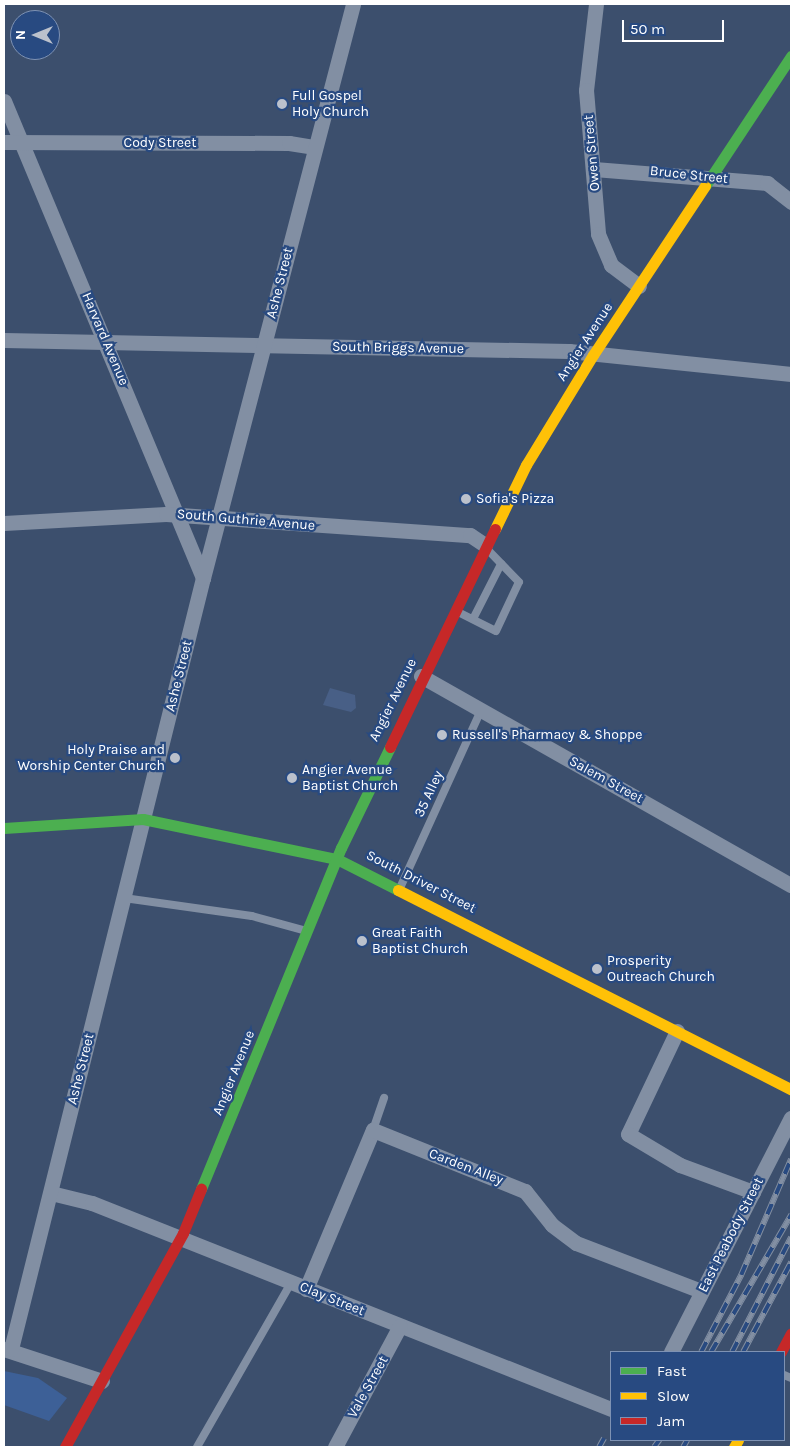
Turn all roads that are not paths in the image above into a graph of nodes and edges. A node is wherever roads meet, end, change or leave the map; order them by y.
1 (353, 4) edge
2 (596, 4) edge
3 (791, 56) edge
4 (4, 101) edge
5 (4, 142) edge
6 (21, 142) junction
7 (315, 147) junction
8 (594, 169) junction
9 (710, 178) junction
10 (787, 197) edge
11 (639, 286) junction
12 (4, 340) edge
13 (106, 341) junction
14 (265, 345) junction
15 (593, 355) junction
16 (791, 374) edge
17 (180, 515) junction
18 (218, 519) junction
19 (4, 523) edge
20 (485, 545) junction
21 (501, 564) junction
22 (203, 578) junction
23 (454, 610) junction
24 (472, 619) junction
25 (421, 676) junction
26 (481, 710) junction
27 (143, 819) junction
28 (4, 828) edge
29 (337, 859) junction
30 (791, 885) edge
31 (400, 888) junction
32 (124, 898) junction
33 (308, 932) junction
34 (677, 1030) junction
35 (791, 1089) edge
36 (384, 1098) dead end
37 (791, 1118) edge
38 (372, 1130) junction
39 (753, 1192) junction
40 (51, 1193) junction
41 (179, 1240) junction
42 (291, 1283) junction
43 (306, 1289) junction
44 (702, 1291) junction
45 (400, 1326) junction
46 (791, 1333) edge
47 (7, 1349) edge
48 (672, 1351) edge
49 (782, 1351) edge
50 (102, 1380) junction
51 (610, 1409) edge
52 (65, 1447) edge
53 (197, 1447) edge
54 (335, 1447) edge

1 - 7 street, Ashe Street
2 - 8 street, Owen Street
3 - 9 main road, Angier Avenue
4 - 6 street, Harvard Avenue
5 - 6 street, Cody Street
6 - 7 street, Cody Street
6 - 13 street, Harvard Avenue
7 - 14 street, Ashe Street
8 - 9 street, Bruce Street
8 - 11 street, Owen Street
9 - 10 street, Bruce Street
9 - 11 main road, Angier Avenue
11 - 15 main road, Angier Avenue
12 - 13 street, South Briggs Avenue
13 - 14 street, South Briggs Avenue
13 - 17 street, Harvard Avenue
14 - 15 street, South Briggs Avenue
14 - 18 street, Ashe Street
15 - 16 street, South Briggs Avenue
15 - 20 main road, Angier Avenue
17 - 18 street, South Guthrie Avenue
17 - 19 street, South Guthrie Avenue
17 - 22 street, Harvard Avenue
18 - 20 street, South Guthrie Avenue
18 - 22 street, Ashe Street
20 - 21 lane
20 - 23 main road, Angier Avenue
21 - 24 lane
21 - 24 lane
22 - 27 street, Ashe Street
23 - 24 lane
23 - 25 main road, Angier Avenue
25 - 26 street, Salem Street
25 - 29 main road, Angier Avenue
26 - 30 street, Salem Street
26 - 31 lane, 35 Alley
27 - 28 main road, South Driver Street
27 - 29 main road, South Driver Street
27 - 32 street, Ashe Street
29 - 31 main road, South Driver Street
29 - 33 main road, Angier Avenue
31 - 34 main road, South Driver Street
32 - 33 lane
32 - 40 street, Ashe Street
33 - 41 main road, Angier Avenue
34 - 35 main road, South Driver Street
34 - 39 street
36 - 38 lane
37 - 39 street, East Peabody Street
38 - 43 street
38 - 44 street, Carden Alley
39 - 44 street, East Peabody Street
40 - 41 street, Clay Street
40 - 47 street, Ashe Street
41 - 42 street, Clay Street
41 - 50 main road, Angier Avenue
42 - 43 street, Clay Street
42 - 53 lane
43 - 45 street, Clay Street
44 - 48 street, East Peabody Street
45 - 51 street, Clay Street
45 - 54 street, Vale Street
46 - 49 main road
47 - 50 street
50 - 52 main road, Angier Avenue

